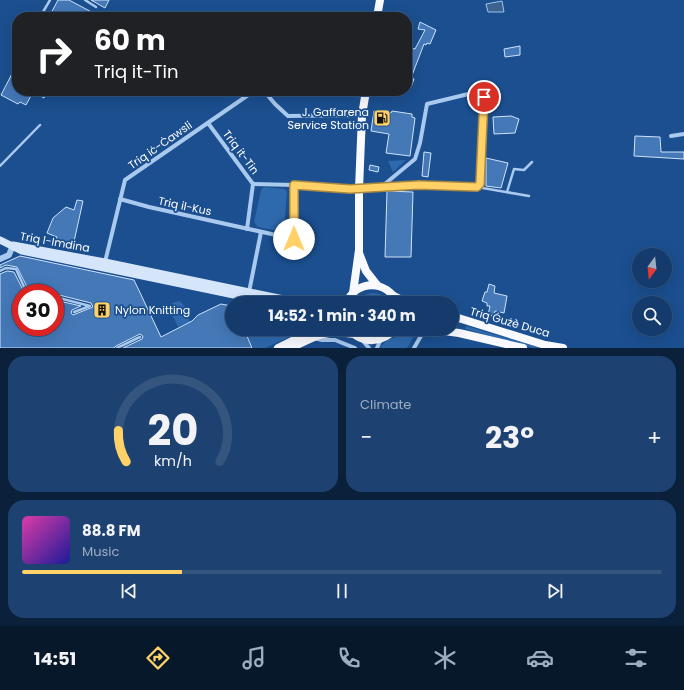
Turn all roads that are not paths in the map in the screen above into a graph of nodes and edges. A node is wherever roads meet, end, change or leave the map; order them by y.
1 (50, 0) edge
2 (85, 0) edge
3 (380, 0) edge
4 (96, 7) dead end
5 (43, 12) edge
6 (378, 12) edge
7 (247, 96) edge
8 (268, 96) edge
9 (365, 96) edge
10 (362, 115) junction
11 (208, 123) junction
12 (40, 125) dead end
13 (684, 134) edge
14 (671, 136) dead end
15 (532, 162) dead end
16 (0, 166) edge
17 (253, 184) junction
18 (294, 185) junction
19 (477, 187) junction
20 (380, 188) junction
21 (359, 189) junction
22 (507, 192) junction
23 (529, 196) dead end
24 (120, 199) junction
25 (246, 228) junction
26 (262, 232) junction
27 (294, 239) junction
28 (0, 240) edge
29 (13, 245) junction
30 (358, 250) junction
31 (294, 251) dead end
32 (0, 259) edge
33 (105, 262) junction
34 (0, 271) edge
35 (23, 284) edge
36 (377, 286) junction
37 (249, 293) junction
38 (238, 296) edge
39 (265, 296) edge
40 (349, 296) edge
41 (351, 296) edge
42 (392, 296) edge
43 (64, 299) edge
44 (74, 312) dead end
45 (459, 318) edge
46 (459, 333) edge
47 (310, 336) edge
48 (358, 336) edge
49 (360, 336) edge
50 (385, 336) edge
51 (420, 336) edge
52 (140, 337) dead end
53 (381, 339) junction
54 (117, 348) edge
55 (278, 348) edge
56 (291, 348) edge
57 (355, 348) edge
58 (369, 348) edge
59 (377, 348) edge
60 (414, 348) edge
61 (522, 348) edge
62 (563, 348) edge

1 - 5 lane
2 - 4 lane
3 - 6 highway
7 - 11 street, Triq iċ-Ċawsli
8 - 10 street
9 - 10 highway
10 - 21 highway
11 - 17 street, Triq it-Tin
11 - 24 street, Triq iċ-Ċawsli
12 - 16 lane
13 - 14 street
15 - 22 lane
17 - 18 street, Triq it-Tin
17 - 25 street
18 - 21 street, Triq it-Tin
18 - 27 street
19 - 20 street, Triq it-Tin
19 - 20 street
19 - 22 lane
20 - 21 street, Triq it-Tin
21 - 30 highway
22 - 23 lane
24 - 25 street, Triq il-Kus
24 - 33 street, Triq iċ-Ċawsli
25 - 26 street, Triq il-Kus
26 - 27 street, Triq il-Kus
26 - 37 street
27 - 31 street
28 - 29 main road
29 - 32 street
29 - 33 main road, Triq l-Imdina
29 - 38 main road, Triq l-Imdina
30 - 36 highway
30 - 40 highway
33 - 37 main road, Triq l-Imdina
34 - 35 lane
36 - 41 highway
36 - 42 highway
37 - 39 main road, Triq l-Imdina
43 - 44 lane
45 - 62 highway, Triq Ġużè Duca
46 - 61 highway
47 - 55 highway
47 - 56 highway
47 - 57 street
48 - 58 street
49 - 53 highway
50 - 53 highway
51 - 60 street
52 - 54 lane
53 - 59 street

